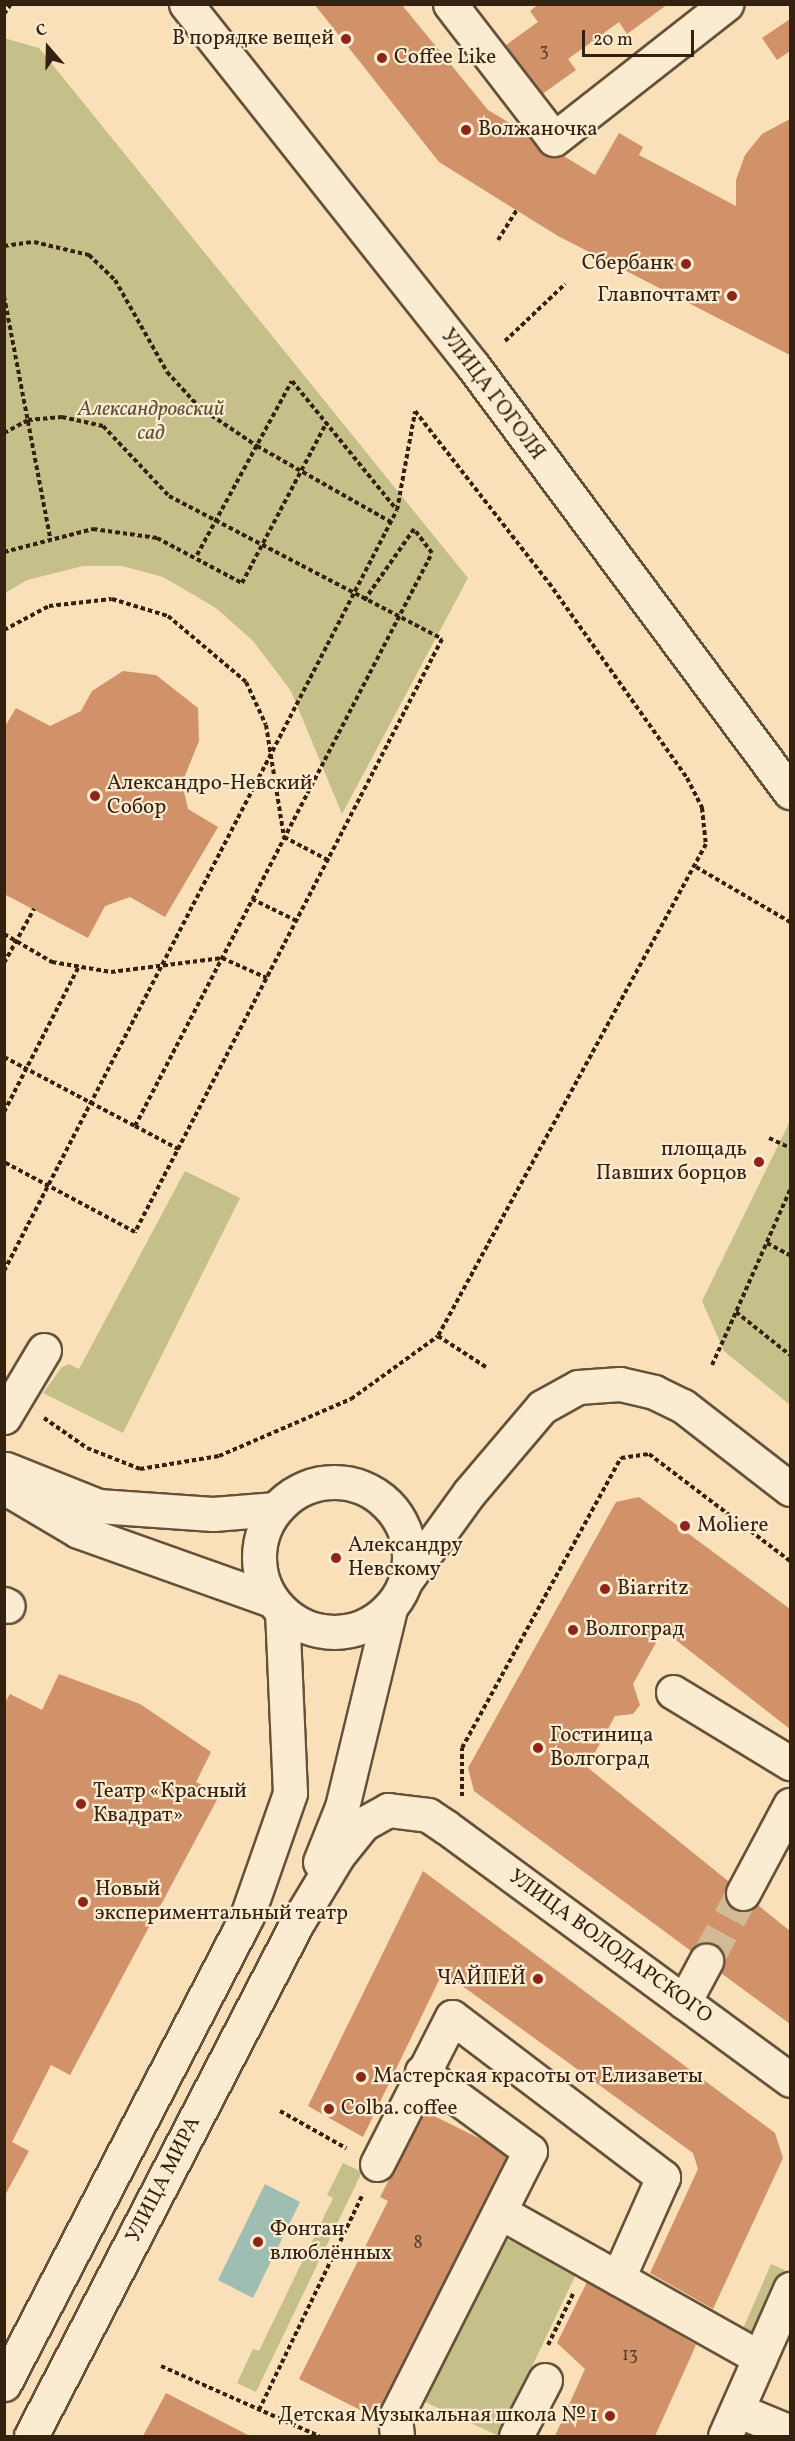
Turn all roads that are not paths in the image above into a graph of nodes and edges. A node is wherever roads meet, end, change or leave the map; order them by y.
1 (186, 4) edge
2 (450, 4) edge
3 (726, 4) edge
4 (789, 787) edge
5 (44, 1350) dead end
6 (10, 1408) edge
7 (4, 1469) edge
8 (4, 1487) edge
9 (790, 1489) edge
10 (276, 1509) junction
11 (406, 1580) junction
12 (277, 1606) junction
13 (390, 1608) junction
14 (673, 1692) dead end
15 (790, 1763) edge
16 (790, 1805) edge
17 (743, 1893) tunnel mouth
18 (297, 1923) junction
19 (706, 1961) tunnel mouth
20 (684, 2002) junction
21 (422, 2072) junction
22 (790, 2080) edge
23 (377, 2164) road end
24 (500, 2212) junction
25 (618, 2278) junction
26 (790, 2289) edge
27 (16, 2332) edge
28 (760, 2358) junction
29 (545, 2380) road end
30 (4, 2384) edge
31 (731, 2423) edge
32 (790, 2432) edge
33 (31, 2436) edge
34 (398, 2436) edge
35 (516, 2436) edge

1 - 4 street, УЛИЦА ГОГОЛЯ
2 - 3 street
5 - 6 street
7 - 10 street
8 - 12 street
9 - 11 street
10 - 11 street
10 - 12 street
11 - 13 street
12 - 13 street
12 - 27 street
13 - 18 street
14 - 15 street
16 - 17 street
18 - 20 street, УЛИЦА ВОЛОДАРСКОГО
18 - 33 street, УЛИЦА МИРА
19 - 20 street
20 - 22 street, УЛИЦА ВОЛОДАРСКОГО
21 - 23 street
21 - 24 street
21 - 25 street
24 - 25 street
24 - 34 street
25 - 28 street
26 - 28 street
27 - 30 street
28 - 31 street
29 - 35 street
31 - 32 street

